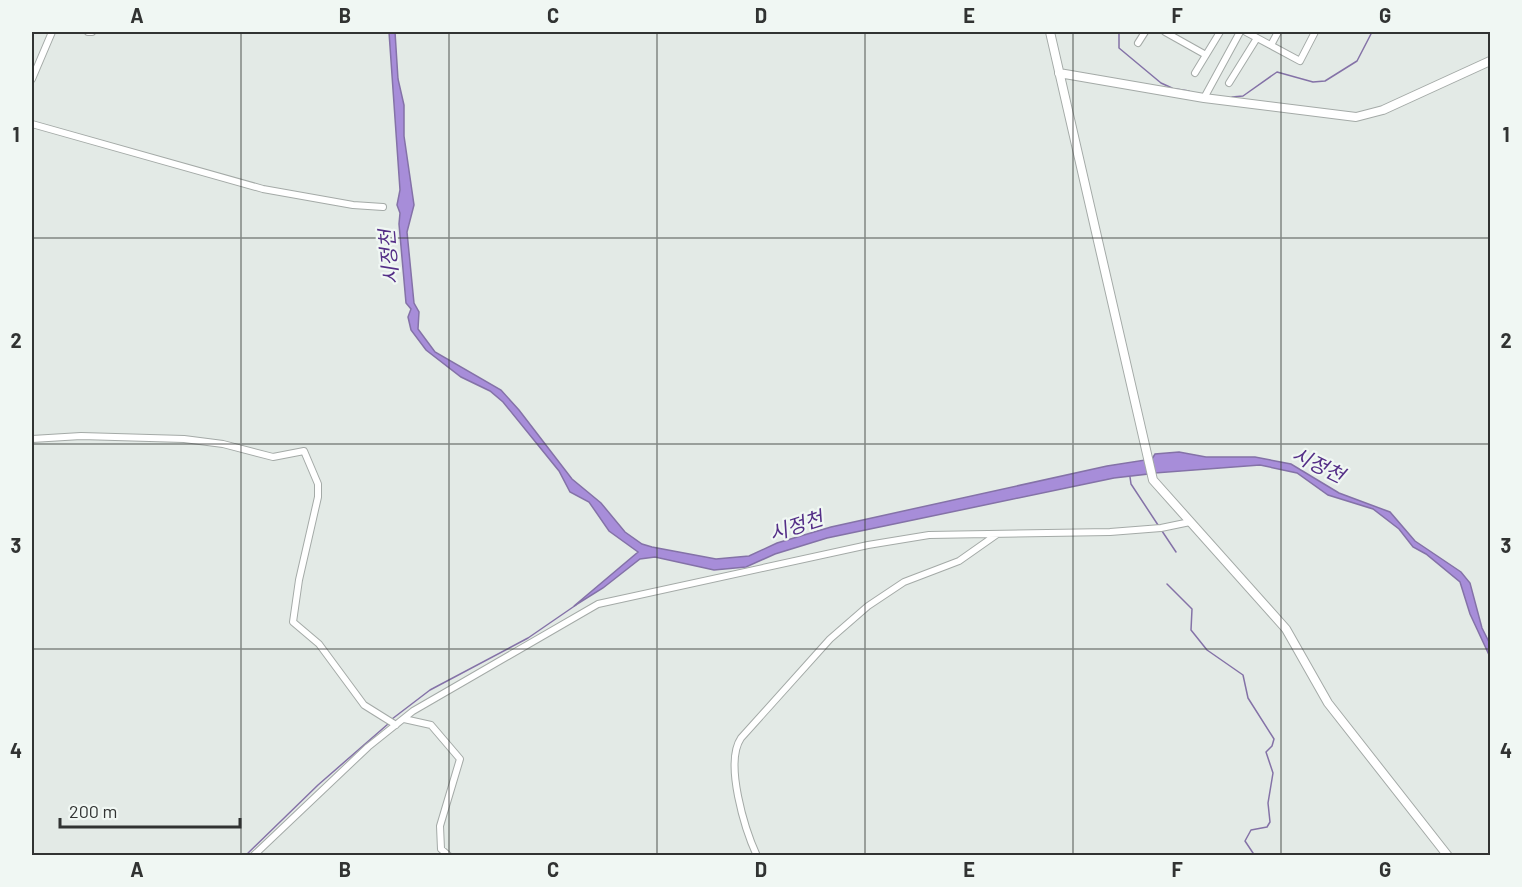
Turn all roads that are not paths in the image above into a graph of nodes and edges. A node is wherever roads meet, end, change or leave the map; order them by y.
1 (52, 32) edge
2 (88, 32) edge
3 (92, 32) edge
4 (1050, 32) edge
5 (1145, 32) edge
6 (1165, 32) edge
7 (1220, 32) edge
8 (1240, 32) edge
9 (1246, 32) edge
10 (1278, 32) edge
11 (1315, 32) edge
12 (1257, 38) junction
13 (1138, 44) dead end
14 (1270, 45) junction
15 (1206, 56) junction
16 (1491, 61) edge
17 (1059, 73) junction
18 (1195, 73) dead end
19 (32, 79) edge
20 (1230, 83) dead end
21 (1204, 98) junction
22 (32, 124) edge
23 (383, 207) dead end
24 (32, 439) edge
25 (1190, 522) junction
26 (997, 535) junction
27 (404, 719) junction
28 (396, 725) junction
29 (253, 855) edge
30 (449, 855) edge
31 (757, 855) edge
32 (1448, 855) edge

1 - 19 street
2 - 3 street
4 - 17 main road
5 - 13 street
6 - 15 street
7 - 15 street
8 - 21 street
9 - 12 street
10 - 14 street
11 - 14 street
12 - 14 street
12 - 20 street
15 - 18 street
16 - 21 main road
17 - 21 main road
17 - 25 main road
22 - 23 street
24 - 28 street
25 - 26 street
25 - 32 main road
26 - 27 street
26 - 31 street
27 - 28 street
27 - 30 street
28 - 29 street

